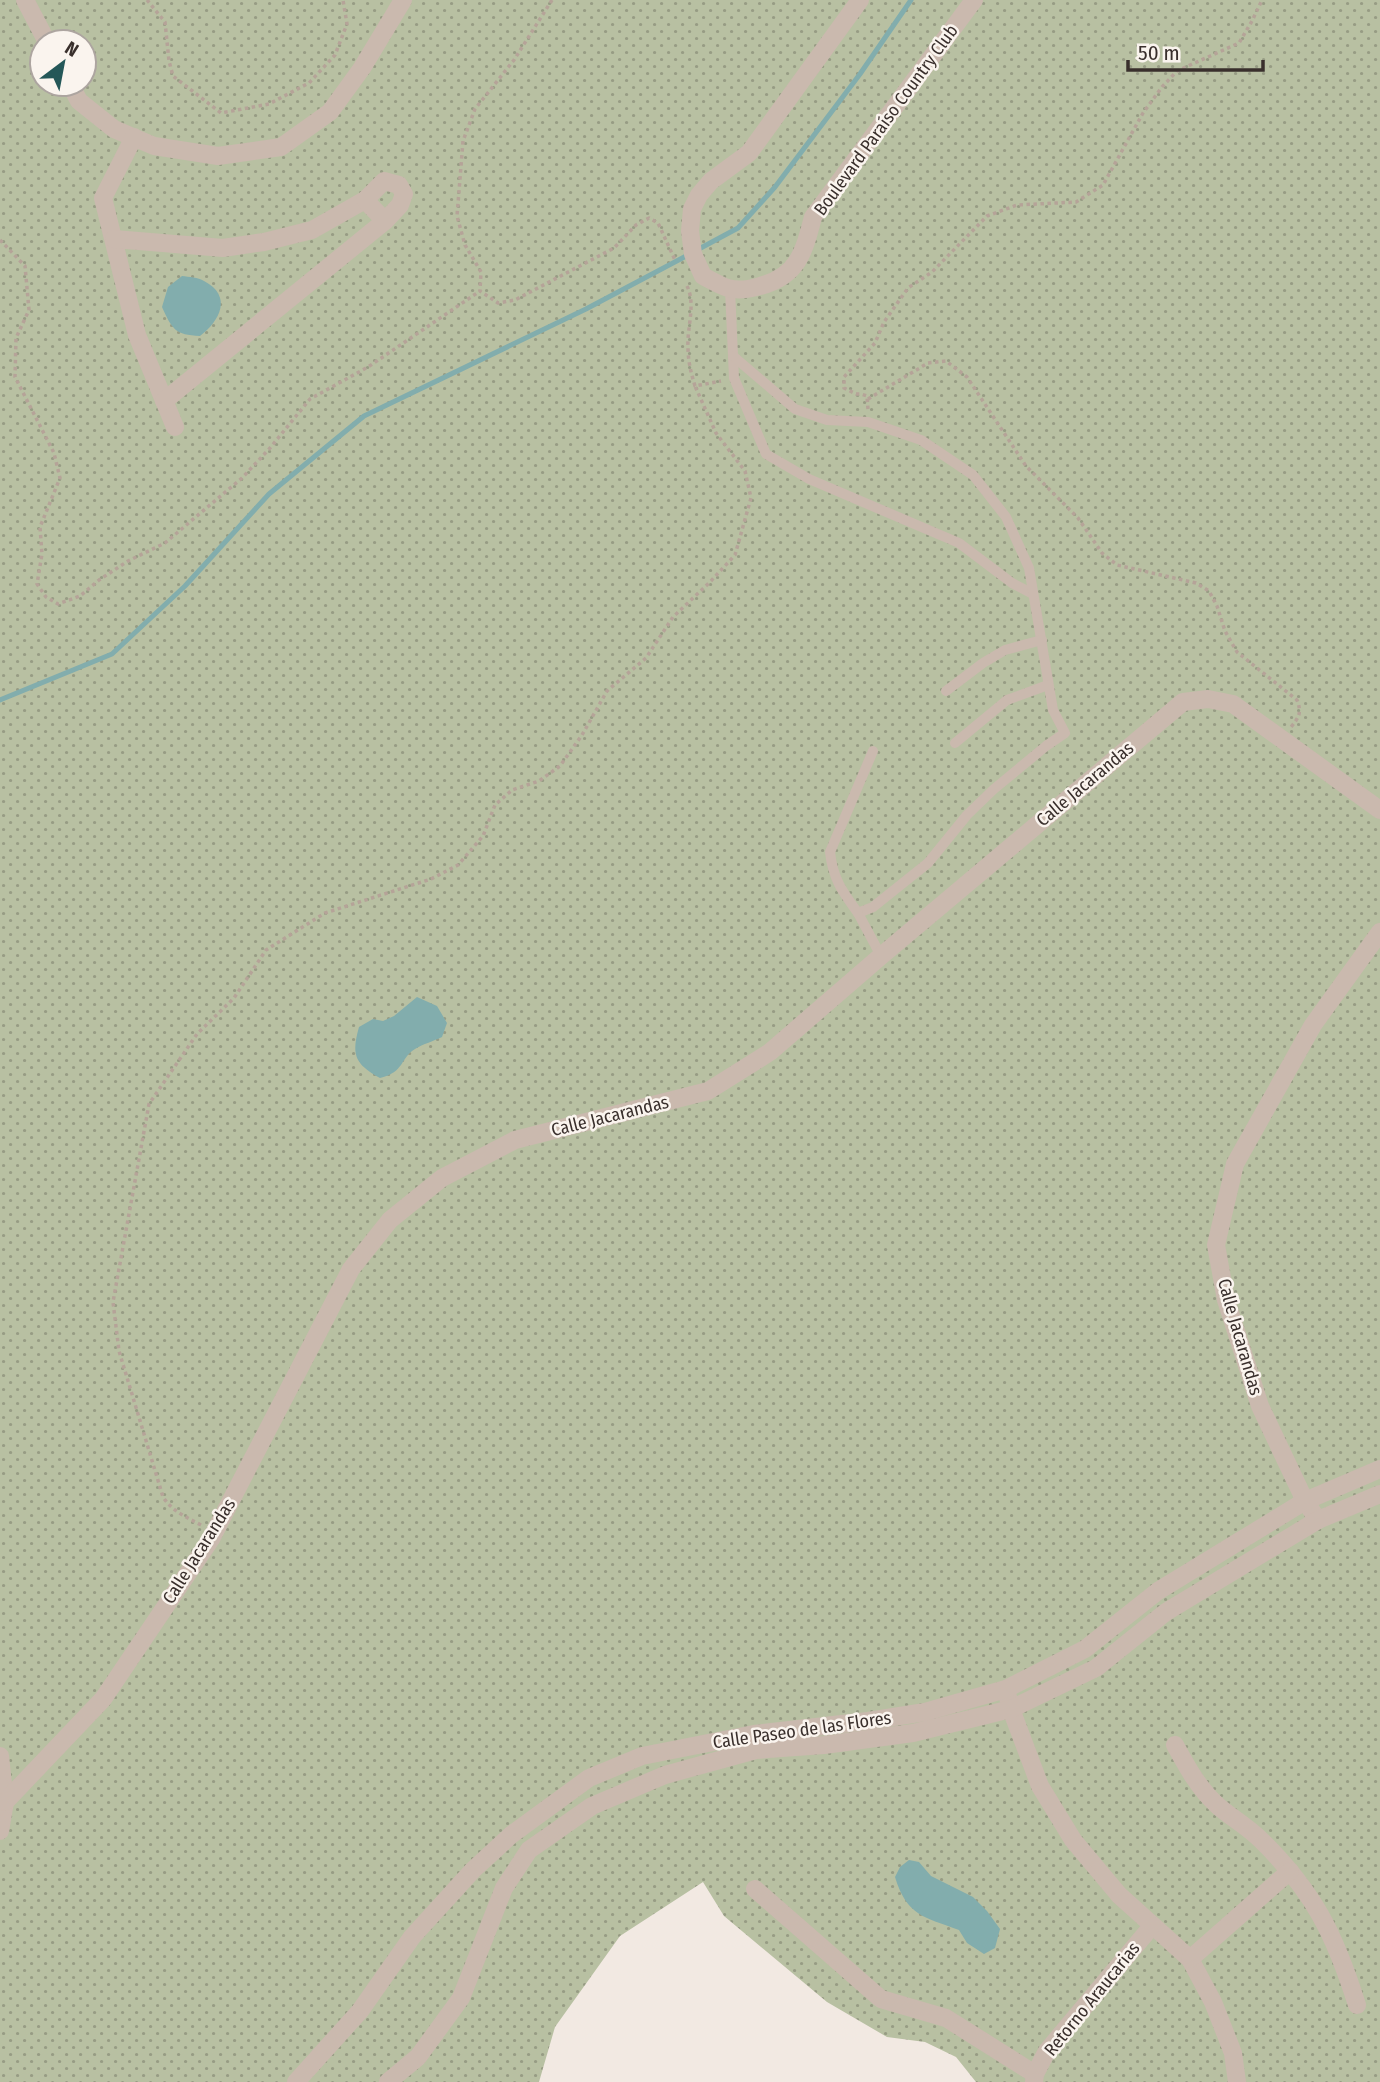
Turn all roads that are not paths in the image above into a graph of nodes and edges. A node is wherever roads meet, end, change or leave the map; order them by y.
1 (25, 0) edge
2 (403, 0) edge
3 (860, 0) edge
4 (974, 0) edge
5 (40, 28) edge
6 (77, 98) edge
7 (134, 137) junction
8 (365, 200) junction
9 (385, 221) junction
10 (114, 239) junction
11 (730, 289) junction
12 (733, 356) junction
13 (164, 401) junction
14 (175, 428) dead end
15 (1033, 594) junction
16 (1042, 640) junction
17 (1048, 685) junction
18 (946, 691) dead end
19 (955, 743) dead end
20 (873, 751) dead end
21 (1380, 810) edge
22 (858, 913) junction
23 (1380, 932) edge
24 (881, 956) junction
25 (1380, 1469) edge
26 (1380, 1494) edge
27 (1305, 1501) junction
28 (1318, 1520) junction
29 (1006, 1689) junction
30 (1011, 1709) junction
31 (1175, 1745) dead end
32 (0, 1756) edge
33 (5, 1802) junction
34 (0, 1831) edge
35 (1290, 1871) junction
36 (755, 1889) dead end
37 (1152, 1926) junction
38 (1190, 1959) junction
39 (1357, 2005) dead end
40 (1034, 2078) edge
41 (296, 2082) edge
42 (388, 2082) edge
43 (1237, 2082) edge

1 - 5 street
2 - 7 street
3 - 11 street
4 - 11 street, Boulevard Paraíso Country Club
6 - 7 street
7 - 10 street
8 - 9 street
8 - 9 street
8 - 10 street
9 - 13 street
10 - 13 street
11 - 12 lane
12 - 15 lane
12 - 15 lane
13 - 14 street
15 - 16 lane
16 - 17 lane
16 - 18 lane
17 - 19 lane
17 - 22 lane
20 - 22 lane
21 - 24 street, Calle Jacarandas
22 - 24 lane
23 - 27 street, Calle Jacarandas
24 - 33 street, Calle Jacarandas
25 - 27 street, Calle Paseo de las Flores
26 - 28 street, Calle Paseo de las Flores
27 - 28 street, Calle Jacarandas
27 - 29 street, Calle Paseo de las Flores
28 - 30 street, Calle Paseo de las Flores
29 - 30 street
29 - 41 street, Calle Paseo de las Flores
30 - 37 street
30 - 42 street, Calle Paseo de las Flores
31 - 35 street
32 - 33 street
33 - 34 street
35 - 38 street
35 - 39 street
36 - 40 street
37 - 38 street
37 - 40 street, Retorno Araucarias
38 - 43 street

